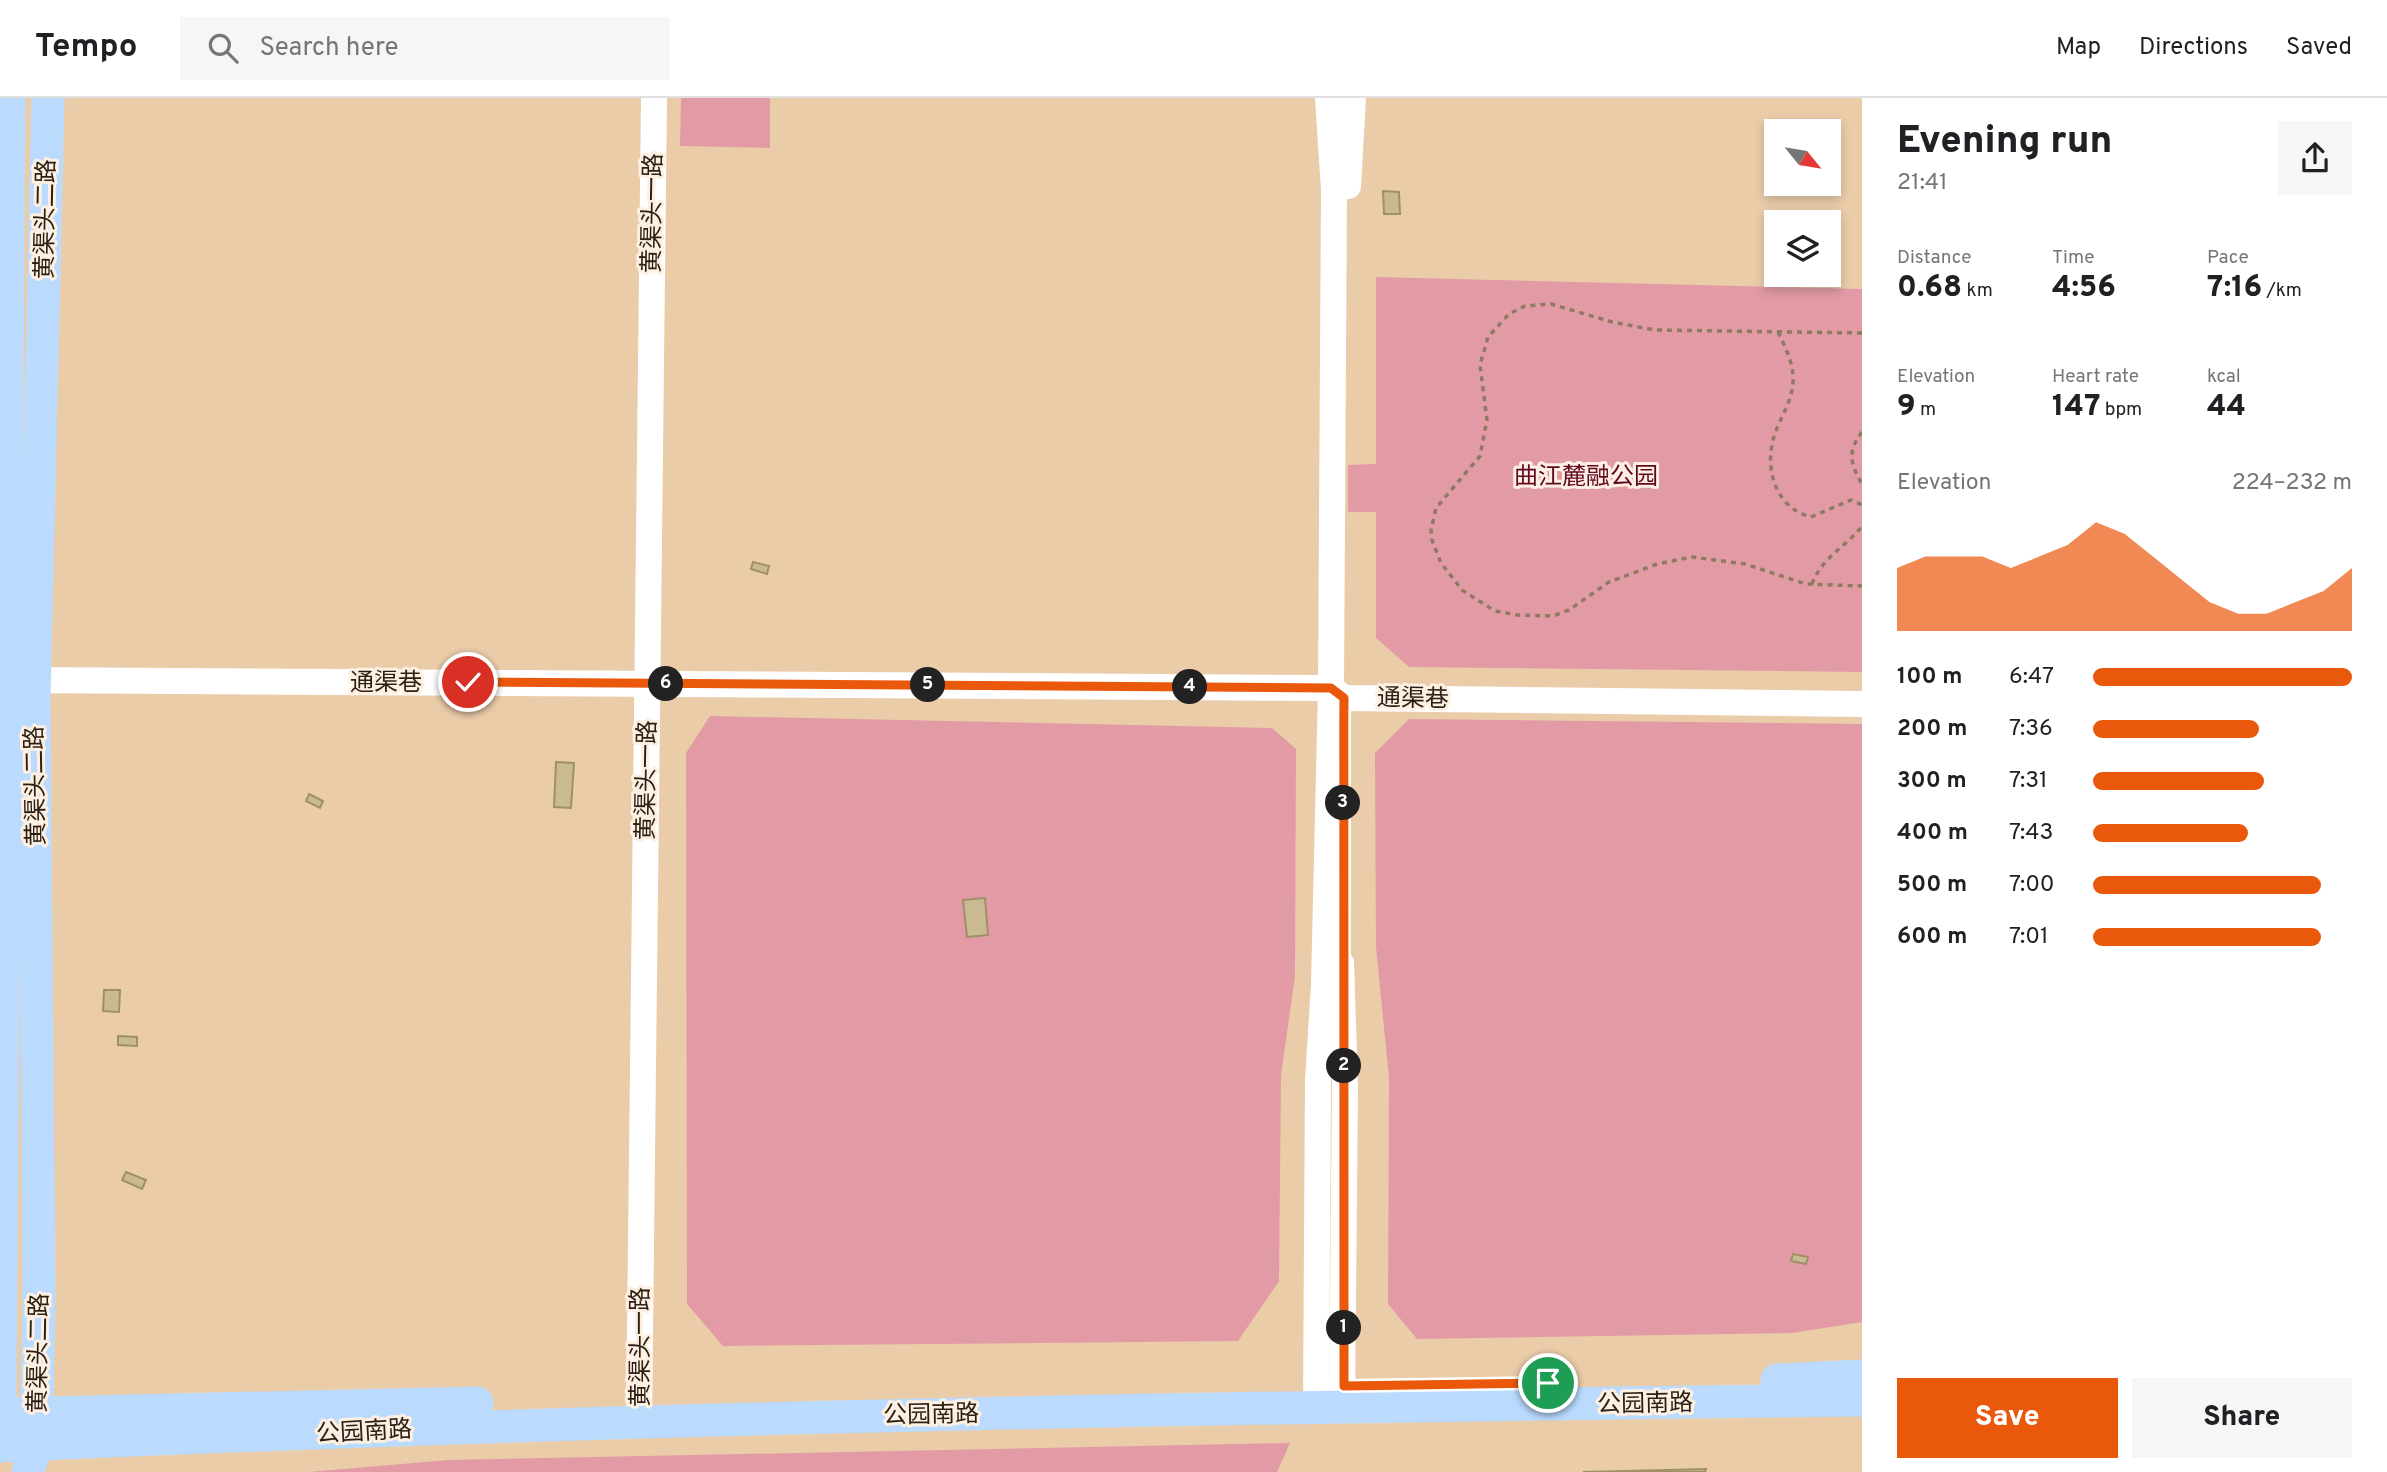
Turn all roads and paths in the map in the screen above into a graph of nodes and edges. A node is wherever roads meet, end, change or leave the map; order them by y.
1 (9, 98) edge
2 (48, 98) edge
3 (654, 98) edge
4 (1328, 98) edge
5 (1353, 98) edge
6 (1778, 332) junction
7 (1862, 333) edge
8 (1862, 432) edge
9 (1862, 484) edge
10 (1862, 505) edge
11 (1862, 526) edge
12 (1812, 584) junction
13 (1862, 586) edge
14 (13, 680) edge
15 (647, 683) junction
16 (1337, 693) junction
17 (1862, 704) edge
18 (1862, 1376) edge
19 (1329, 1396) junction
20 (0, 1397) edge
21 (1862, 1401) edge
22 (639, 1411) junction
23 (0, 1414) edge
24 (33, 1443) edge
25 (0, 1446) edge

1 - 14 main road, 黄渠头二路
2 - 14 main road, 黄渠头二路
3 - 15 street, 黄渠头一路
4 - 16 street
5 - 16 street
6 - 7 path
6 - 10 path
6 - 12 path
8 - 9 path
11 - 12 path
12 - 13 path
14 - 15 street, 通渠巷
14 - 20 main road, 黄渠头二路
14 - 24 main road, 黄渠头二路
15 - 16 street, 通渠巷
15 - 22 street, 黄渠头一路
16 - 17 street, 通渠巷
16 - 19 street
18 - 19 main road, 公园南路
19 - 21 main road, 公园南路
19 - 22 main road, 公园南路
22 - 24 main road, 公园南路
23 - 24 main road, 公园南路
24 - 25 main road, 公园南路

